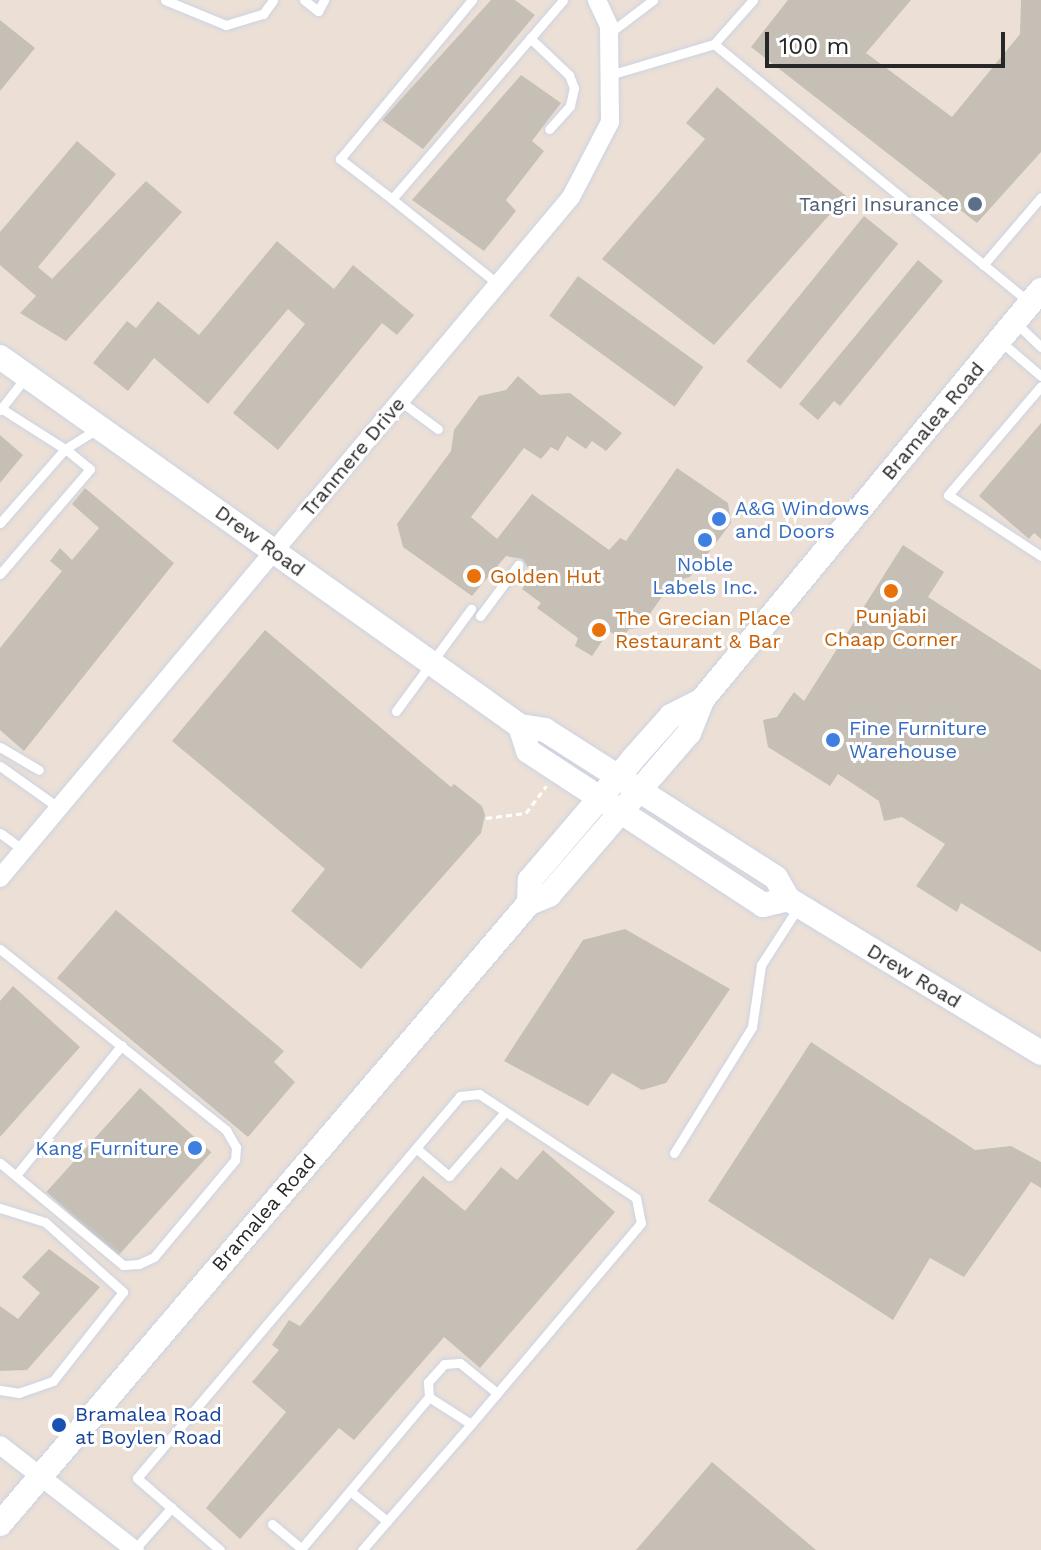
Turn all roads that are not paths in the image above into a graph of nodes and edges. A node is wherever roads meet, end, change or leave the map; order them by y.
1 (165, 0) edge
2 (273, 0) edge
3 (304, 0) edge
4 (324, 0) edge
5 (472, 0) edge
6 (563, 0) edge
7 (597, 0) edge
8 (653, 0) edge
9 (753, 0) edge
10 (610, 33) junction
11 (530, 38) junction
12 (714, 44) junction
13 (613, 74) junction
14 (549, 129) dead end
15 (1041, 197) edge
16 (392, 199) junction
17 (983, 265) junction
18 (498, 284) junction
19 (1021, 314) edge
20 (1041, 347) edge
21 (0, 357) edge
22 (27, 375) junction
23 (1041, 376) edge
24 (1041, 386) edge
25 (400, 401) junction
26 (1, 409) edge
27 (100, 427) junction
28 (438, 429) dead end
29 (65, 449) junction
30 (0, 523) edge
31 (274, 551) junction
32 (1041, 556) edge
33 (518, 565) dead end
34 (0, 574) edge
35 (432, 664) junction
36 (702, 700) junction
37 (396, 711) dead end
38 (520, 726) junction
39 (0, 747) edge
40 (0, 766) edge
41 (39, 770) dead end
42 (618, 778) junction
43 (640, 791) junction
44 (600, 799) junction
45 (59, 808) junction
46 (622, 812) junction
47 (0, 833) edge
48 (23, 850) junction
49 (0, 878) edge
50 (529, 903) junction
51 (794, 903) junction
52 (2, 953) edge
53 (122, 1045) junction
54 (1041, 1053) edge
55 (505, 1112) junction
56 (417, 1149) junction
57 (674, 1153) dead end
58 (0, 1163) edge
59 (17, 1174) junction
60 (0, 1208) edge
61 (0, 1390) edge
62 (497, 1393) junction
63 (429, 1397) junction
64 (471, 1424) junction
65 (0, 1445) edge
66 (38, 1477) junction
67 (350, 1491) junction
68 (172, 1507) junction
69 (387, 1521) junction
70 (0, 1524) edge
71 (272, 1524) dead end
72 (300, 1549) edge
73 (135, 1550) edge
74 (220, 1550) edge
75 (362, 1550) edge

1 - 2 lane
3 - 4 lane
5 - 16 lane
6 - 11 lane
7 - 10 street, Tranmere Drive
8 - 10 lane
9 - 12 lane
10 - 13 street, Tranmere Drive
11 - 14 lane
11 - 16 lane
12 - 13 lane
12 - 17 lane
13 - 18 street, Tranmere Drive
15 - 17 lane
16 - 18 lane
17 - 19 lane
18 - 25 street, Tranmere Drive
19 - 20 lane
19 - 23 lane
19 - 36 main road, Bramalea Road
21 - 22 main road, Drew Road
22 - 26 lane
22 - 27 main road, Drew Road
24 - 32 lane
25 - 28 lane
25 - 31 street, Tranmere Drive
26 - 29 lane
27 - 29 lane
27 - 31 main road, Drew Road
29 - 30 lane
29 - 34 lane
31 - 35 main road, Drew Road
31 - 45 street, Tranmere Drive
33 - 35 lane
35 - 37 lane
35 - 38 main road, Drew Road
36 - 42 main road, Bramalea Road
36 - 43 main road, Bramalea Road
38 - 42 main road, Drew Road
38 - 44 main road, Drew Road
39 - 41 lane
40 - 45 lane
42 - 43 main road, Drew Road
42 - 44 main road, Bramalea Road
43 - 46 main road, Bramalea Road
43 - 51 main road, Drew Road
44 - 46 main road, Drew Road
44 - 50 main road, Bramalea Road
45 - 48 street, Tranmere Drive
46 - 50 main road, Bramalea Road
46 - 51 main road, Drew Road
47 - 48 lane
48 - 49 street, Tranmere Drive
50 - 66 main road, Bramalea Road
51 - 54 main road, Drew Road
51 - 57 lane
52 - 53 lane
53 - 59 lane
53 - 59 lane
55 - 56 lane
55 - 56 lane
55 - 62 lane
56 - 68 lane
58 - 59 lane
60 - 61 lane
62 - 63 lane
62 - 64 lane
63 - 64 lane
63 - 67 lane
64 - 69 lane
65 - 66 street
66 - 70 main road, Bramalea Road
66 - 73 street
67 - 69 lane
67 - 72 lane
68 - 73 lane
68 - 74 lane
69 - 75 lane
71 - 72 lane

